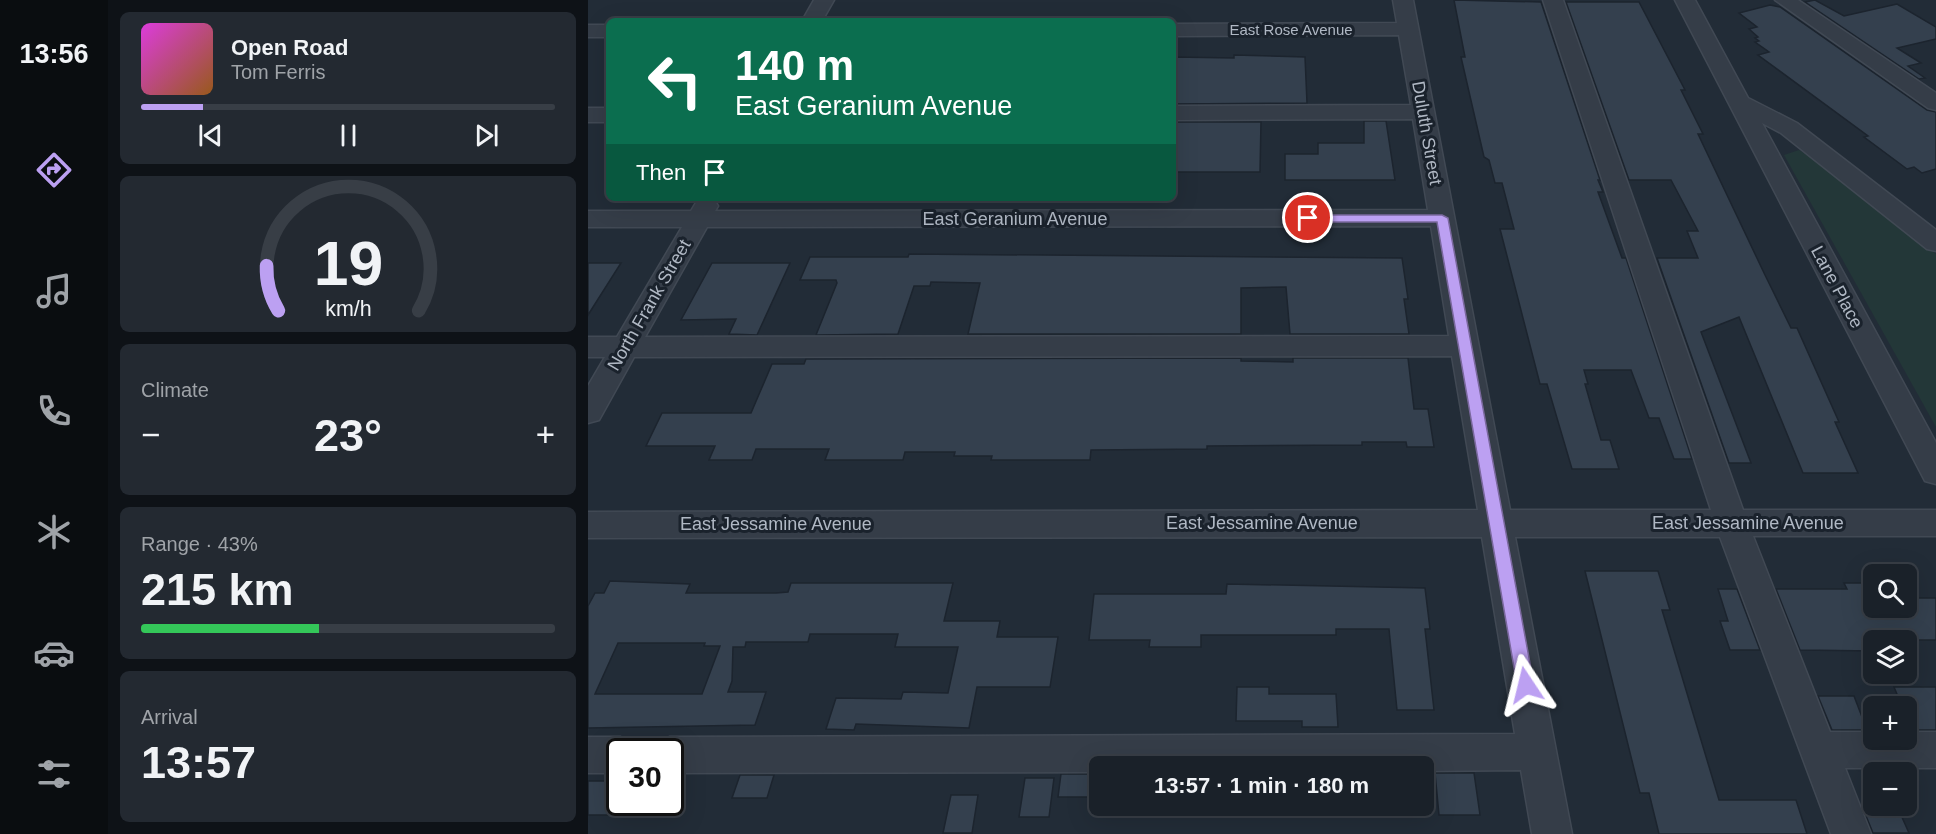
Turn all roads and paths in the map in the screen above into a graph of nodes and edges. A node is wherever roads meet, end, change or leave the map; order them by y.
1 (824, 0) edge
2 (1403, 0) edge
3 (1553, 0) edge
4 (1685, 0) edge
5 (1785, 0) edge
6 (814, 18) edge
7 (1409, 29) junction
8 (1176, 30) edge
9 (588, 31) edge
10 (606, 31) edge
11 (1739, 102) junction
12 (1936, 103) edge
13 (1423, 112) junction
14 (1176, 113) edge
15 (588, 115) edge
16 (606, 115) edge
17 (704, 208) edge
18 (1442, 218) junction
19 (588, 219) edge
20 (1936, 243) edge
21 (1465, 346) junction
22 (625, 347) junction
23 (588, 348) edge
24 (588, 412) edge
25 (1936, 472) edge
26 (1497, 523) junction
27 (1936, 523) edge
28 (1732, 524) junction
29 (588, 525) edge
30 (1820, 750) junction
31 (1936, 750) edge
32 (1537, 752) junction
33 (588, 755) edge
34 (606, 755) edge
35 (684, 755) edge
36 (1552, 834) edge
37 (1851, 834) edge

1 - 6 street
2 - 7 street, Duluth Street
3 - 28 street
4 - 11 street, Lane Place
5 - 12 street
7 - 8 street, East Rose Avenue
7 - 13 street, Duluth Street
9 - 10 street
11 - 20 street
11 - 25 street, Lane Place
13 - 14 street
13 - 18 street, Duluth Street
15 - 16 street
17 - 18 street, East Geranium Avenue
17 - 19 street, East Geranium Avenue
17 - 22 street, North Frank Street
18 - 21 street, Duluth Street
21 - 22 street
21 - 26 street, Duluth Street
22 - 23 street
22 - 24 street, North Frank Street
26 - 28 street, East Jessamine Avenue
26 - 29 street, East Jessamine Avenue
26 - 32 street, Duluth Street
27 - 28 street, East Jessamine Avenue
28 - 30 street
30 - 31 street
30 - 37 street
32 - 35 street
32 - 36 street, Duluth Street
33 - 34 street

